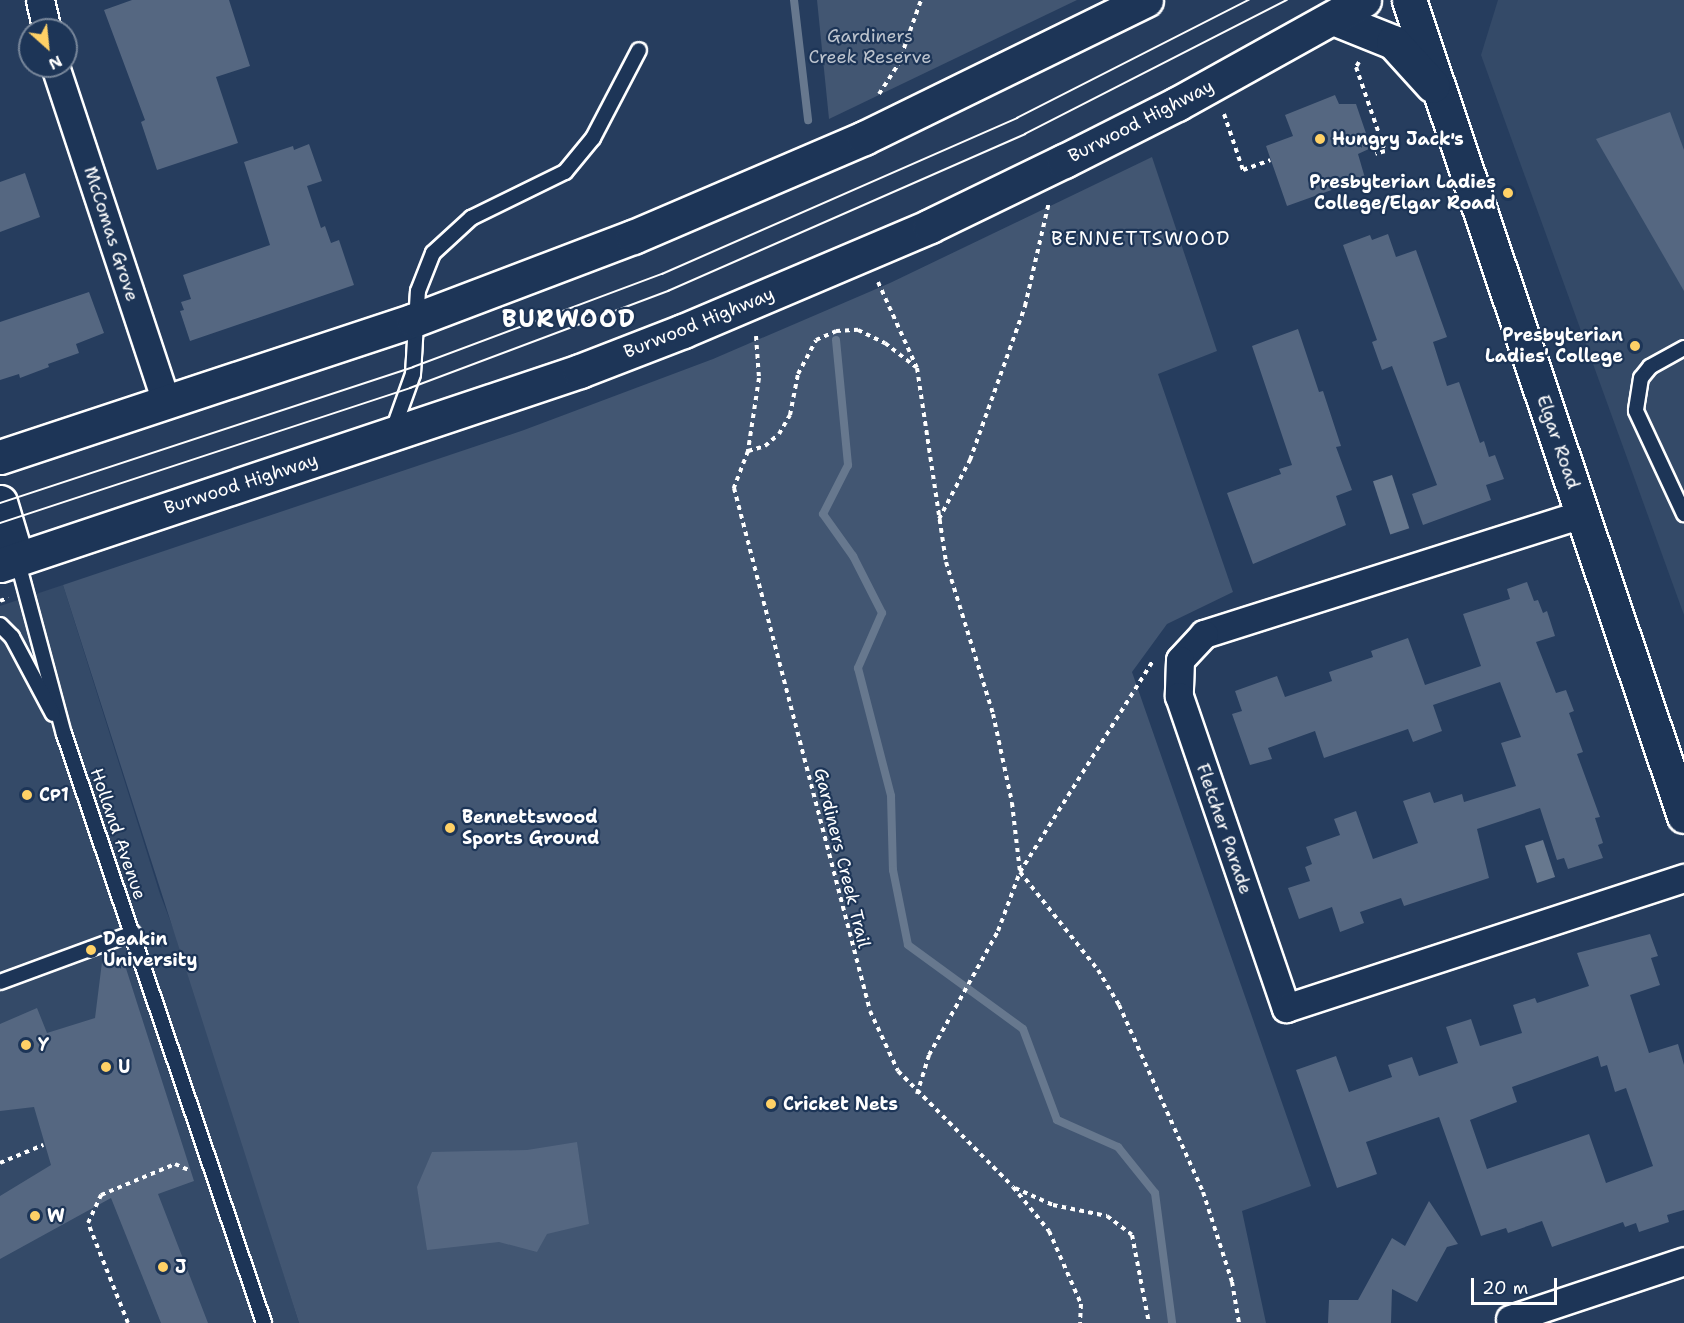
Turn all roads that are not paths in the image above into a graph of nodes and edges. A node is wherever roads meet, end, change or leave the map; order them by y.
1 (40, 0) edge
2 (1146, 0) edge
3 (1364, 0) edge
4 (1409, 0) edge
5 (44, 18) edge
6 (1333, 18) junction
7 (639, 50) dead end
8 (60, 78) edge
9 (1440, 93) junction
10 (414, 320) junction
11 (1684, 348) edge
12 (166, 402) junction
13 (391, 434) junction
14 (0, 457) edge
15 (0, 502) edge
16 (1582, 514) junction
17 (1684, 514) edge
18 (8, 562) edge
19 (0, 625) edge
20 (64, 734) junction
21 (1684, 816) edge
22 (1684, 878) edge
23 (133, 933) junction
24 (0, 982) edge
25 (1684, 1261) edge
26 (1510, 1319) dead end
27 (264, 1323) edge

1 - 5 street
2 - 10 main road
3 - 6 main road, Burwood Highway
4 - 9 main road, Elgar Road
6 - 9 main road
6 - 13 main road, Burwood Highway
7 - 10 lane
8 - 12 street, McComas Grove
9 - 16 main road, Elgar Road
10 - 12 main road
10 - 13 lane
11 - 17 lane
12 - 14 main road
13 - 18 main road, Burwood Highway
15 - 18 main road
16 - 21 main road, Elgar Road
16 - 22 street, Fletcher Parade
18 - 20 lane, Holland Avenue
19 - 20 lane
20 - 23 lane, Holland Avenue
23 - 24 lane
23 - 27 lane, Holland Avenue
25 - 26 street

